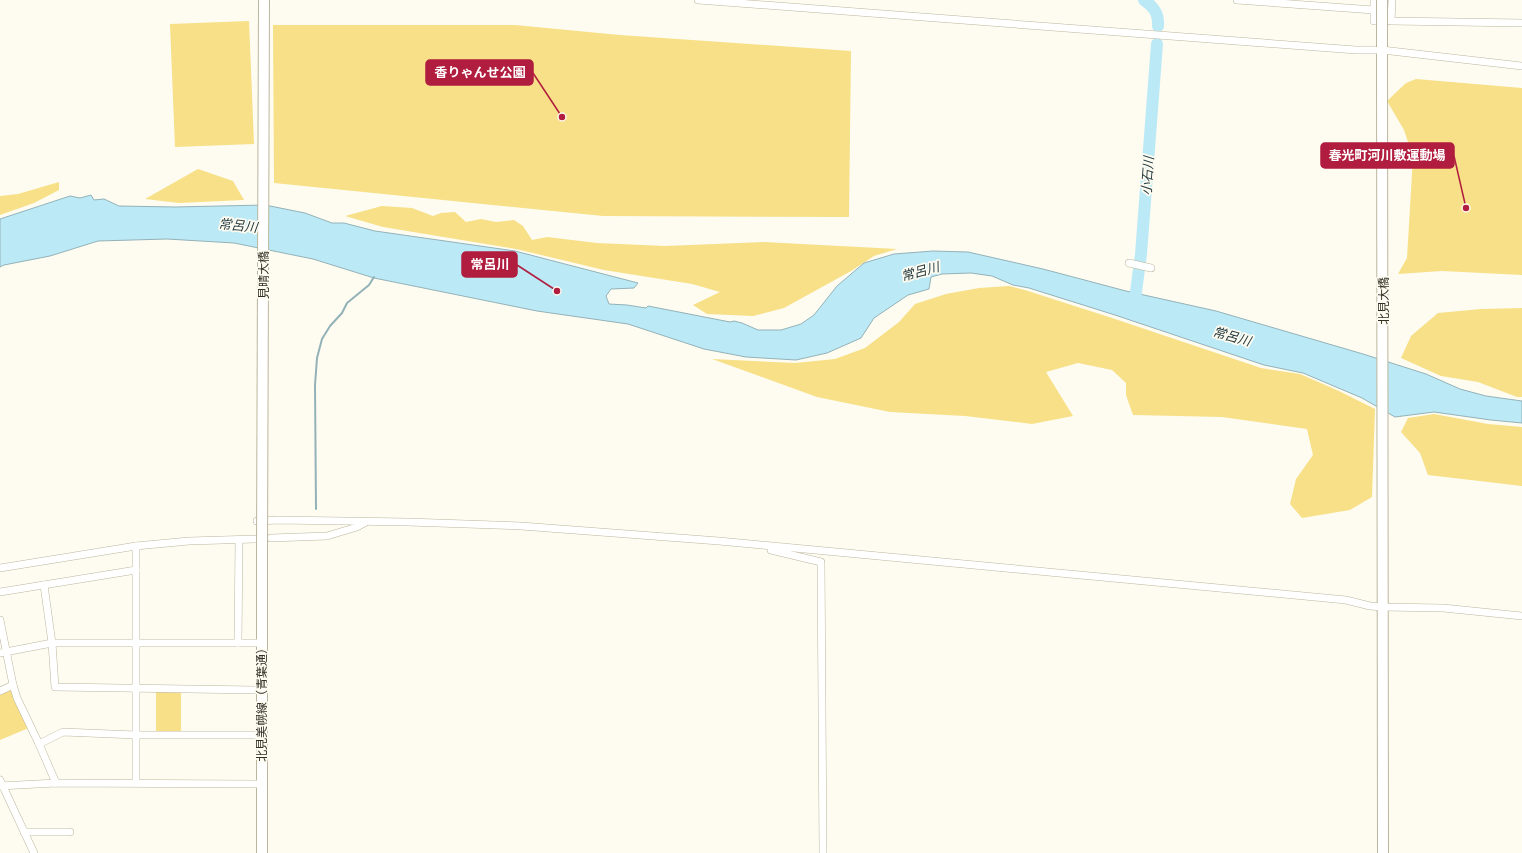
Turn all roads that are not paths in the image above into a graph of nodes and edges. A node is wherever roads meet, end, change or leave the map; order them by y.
1 (264, 0) edge
2 (698, 0) edge
3 (1236, 0) edge
4 (1241, 0) edge
5 (1374, 0) edge
6 (1382, 0) edge
7 (1392, 0) edge
8 (1374, 10) junction
9 (1392, 21) junction
10 (1522, 23) edge
11 (1382, 50) junction
12 (1522, 66) edge
13 (1129, 263) dead end
14 (1151, 268) dead end
15 (257, 521) dead end
16 (368, 521) junction
17 (271, 538) dead end
18 (255, 539) dead end
19 (239, 540) junction
20 (136, 546) junction
21 (767, 547) junction
22 (262, 551) joint
23 (0, 568) edge
24 (136, 570) junction
25 (44, 585) junction
26 (0, 592) edge
27 (1383, 605) junction
28 (1522, 616) edge
29 (0, 620) edge
30 (52, 643) junction
31 (136, 643) junction
32 (238, 643) junction
33 (261, 643) junction
34 (3, 652) edge
35 (13, 685) junction
36 (136, 689) junction
37 (261, 690) junction
38 (0, 691) edge
39 (136, 735) junction
40 (261, 735) junction
41 (39, 744) junction
42 (56, 783) junction
43 (136, 783) junction
44 (1, 784) edge
45 (262, 784) junction
46 (24, 832) junction
47 (70, 832) dead end
48 (34, 853) edge
49 (262, 853) edge
50 (823, 853) edge
51 (1383, 853) edge

1 - 22 main road, 見晴大橋, bridge
2 - 11 street
3 - 4 street
4 - 8 street
5 - 8 street
6 - 11 main road, 北見大橋, bridge
7 - 9 street
8 - 9 street
9 - 10 street
11 - 12 street
11 - 27 main road, 北見大橋
13 - 14 street
15 - 16 street
16 - 17 street
16 - 21 street
18 - 19 street
19 - 20 street
19 - 32 street
20 - 23 street
20 - 24 street
21 - 27 street
21 - 50 street
22 - 33 main road, 北見美幌線（青葉通）
24 - 25 street
24 - 31 street
25 - 26 street
25 - 30 street
27 - 28 street
27 - 51 main road, 北見大橋
29 - 34 street
30 - 31 street
30 - 34 street
30 - 36 street
31 - 32 street
31 - 36 street
32 - 33 street
33 - 37 main road, 北見美幌線（青葉通）
34 - 35 street
35 - 38 street
35 - 41 street
36 - 37 street
36 - 39 street
37 - 40 main road, 北見美幌線（青葉通）
39 - 40 street
39 - 41 street
39 - 43 street
40 - 45 main road, 北見美幌線（青葉通）
41 - 42 street
42 - 43 street
42 - 44 street
43 - 45 street
44 - 46 street
45 - 49 main road, 北見美幌線（青葉通）
46 - 47 street
46 - 48 street

